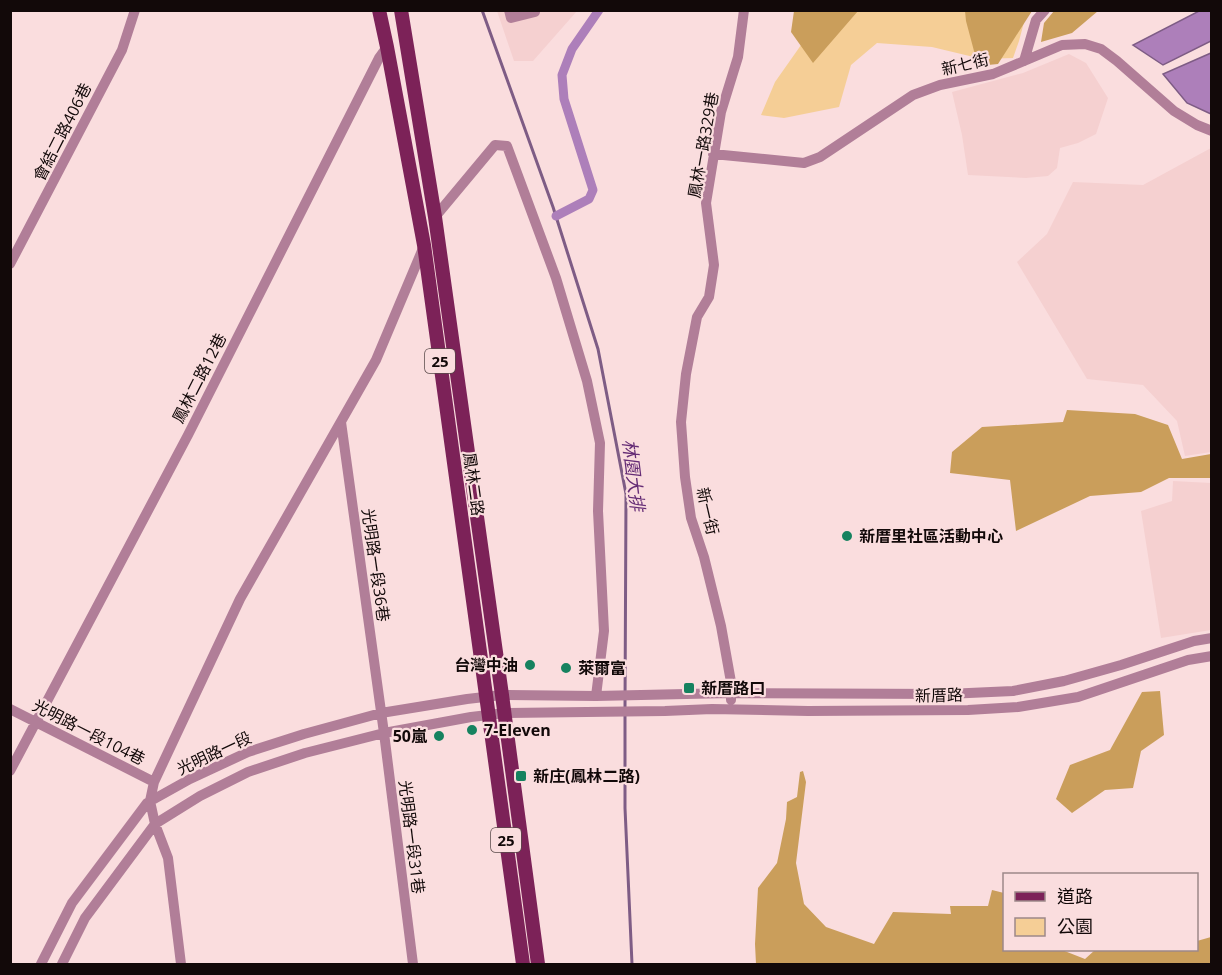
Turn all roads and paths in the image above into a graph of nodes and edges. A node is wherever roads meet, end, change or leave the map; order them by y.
1 (135, 10) edge
2 (379, 10) edge
3 (401, 10) edge
4 (509, 10) edge
5 (744, 10) edge
6 (1045, 10) edge
7 (535, 12) dead end
8 (387, 47) junction
9 (1023, 61) junction
10 (1212, 131) edge
11 (713, 154) junction
12 (435, 216) junction
13 (424, 245) junction
14 (10, 264) edge
15 (696, 317) joint
16 (341, 422) junction
17 (1212, 638) edge
18 (1212, 656) edge
19 (731, 693) junction
20 (502, 695) junction
21 (598, 696) junction
22 (486, 697) junction
23 (10, 709) edge
24 (731, 710) junction
25 (381, 713) junction
26 (504, 713) junction
27 (488, 715) junction
28 (36, 722) junction
29 (384, 733) junction
30 (10, 771) edge
31 (154, 782) junction
32 (150, 801) junction
33 (155, 824) junction
34 (40, 964) edge
35 (62, 964) edge
36 (181, 964) edge
37 (413, 964) edge
38 (523, 964) edge
39 (538, 964) edge

1 - 14 street, 會結二路406巷
2 - 8 main road, 鳳林二路 / 25
3 - 12 main road, 鳳林二路 / 25
4 - 7 street
5 - 11 street, 鳳林一路329巷
6 - 9 street
8 - 13 main road, 鳳林二路 / 25
8 - 28 street, 鳳林二路12巷
9 - 10 street, 新七街
9 - 11 street, 新七街
11 - 15 street, 鳳林一路329巷
12 - 20 main road, 鳳林二路 / 25
12 - 21 street
13 - 16 street
13 - 22 main road, 鳳林二路 / 25
15 - 19 street, 新一街
16 - 25 street, 光明路一段36巷
16 - 31 street
17 - 19 street, 新厝路
18 - 24 street, 新厝路
19 - 21 street, 新厝路
19 - 24 street, 新一街
20 - 21 street
20 - 22 street
20 - 26 main road, 鳳林二路 / 25
22 - 25 street, 光明路一段
22 - 27 main road, 鳳林二路 / 25
23 - 28 street, 光明路一段104巷
24 - 26 street, 新厝路
25 - 29 street, 光明路一段31巷
25 - 32 street, 光明路一段
26 - 27 street
26 - 39 main road, 鳳林二路 / 25
27 - 29 street, 光明路一段
27 - 38 main road, 鳳林二路 / 25
28 - 30 street, 鳳林二路12巷
28 - 31 street, 光明路一段104巷
29 - 33 street, 光明路一段
29 - 37 street, 光明路一段31巷
31 - 32 street
32 - 33 street
32 - 34 street, 光明路一段
33 - 35 street, 光明路一段
33 - 36 street

